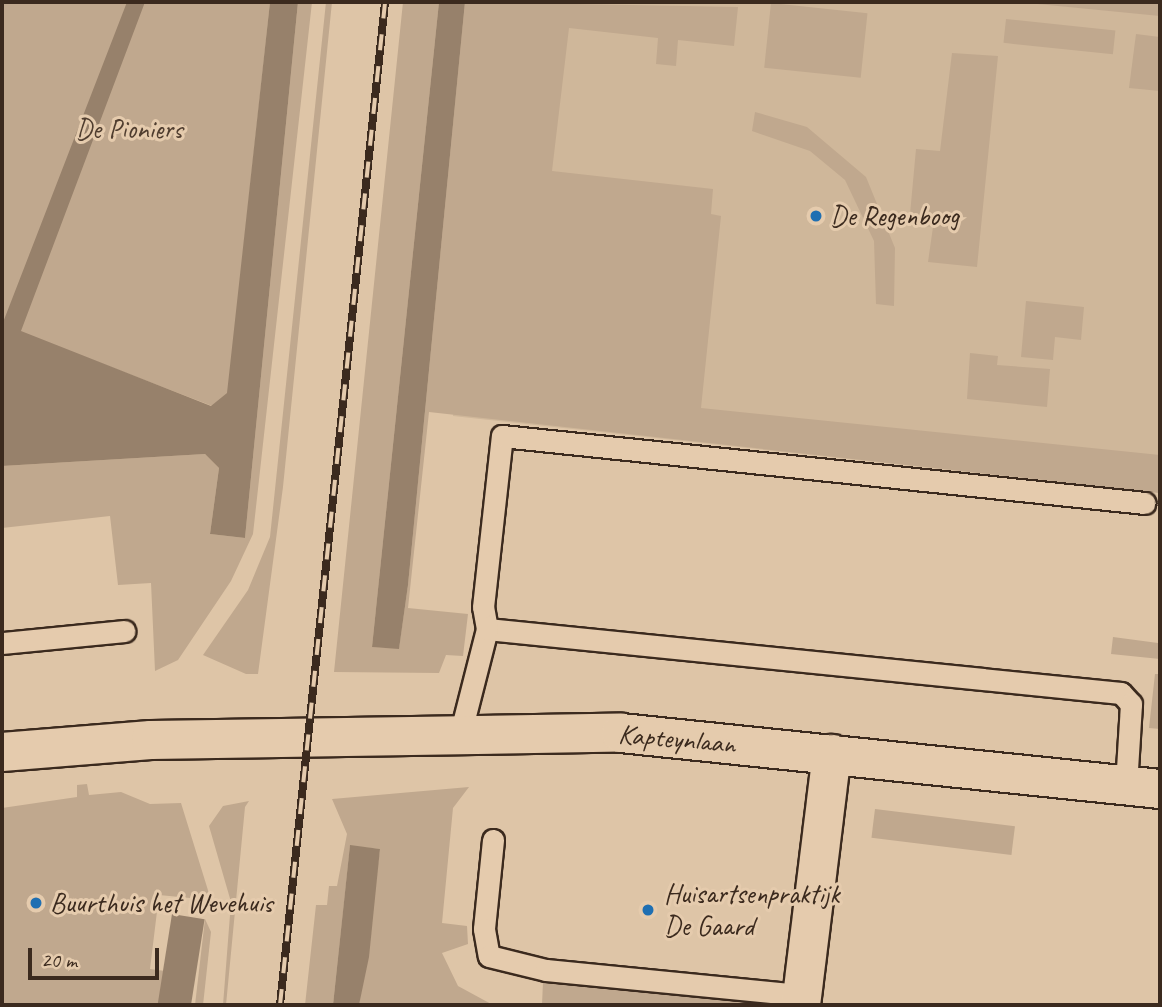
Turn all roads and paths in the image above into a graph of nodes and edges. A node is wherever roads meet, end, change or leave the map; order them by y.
1 (1145, 503) dead end
2 (487, 629) junction
3 (124, 631) dead end
4 (2, 643) edge
5 (460, 735) junction
6 (2, 752) edge
7 (832, 754) junction
8 (1143, 787) edge
9 (492, 840) dead end
10 (801, 1000) edge

1 - 2 lane
2 - 5 lane
2 - 8 lane
3 - 4 lane
5 - 6 street, Kapteynlaan
5 - 7 street, Kapteynlaan
7 - 8 street, Kapteynlaan
7 - 10 street
9 - 10 lane

